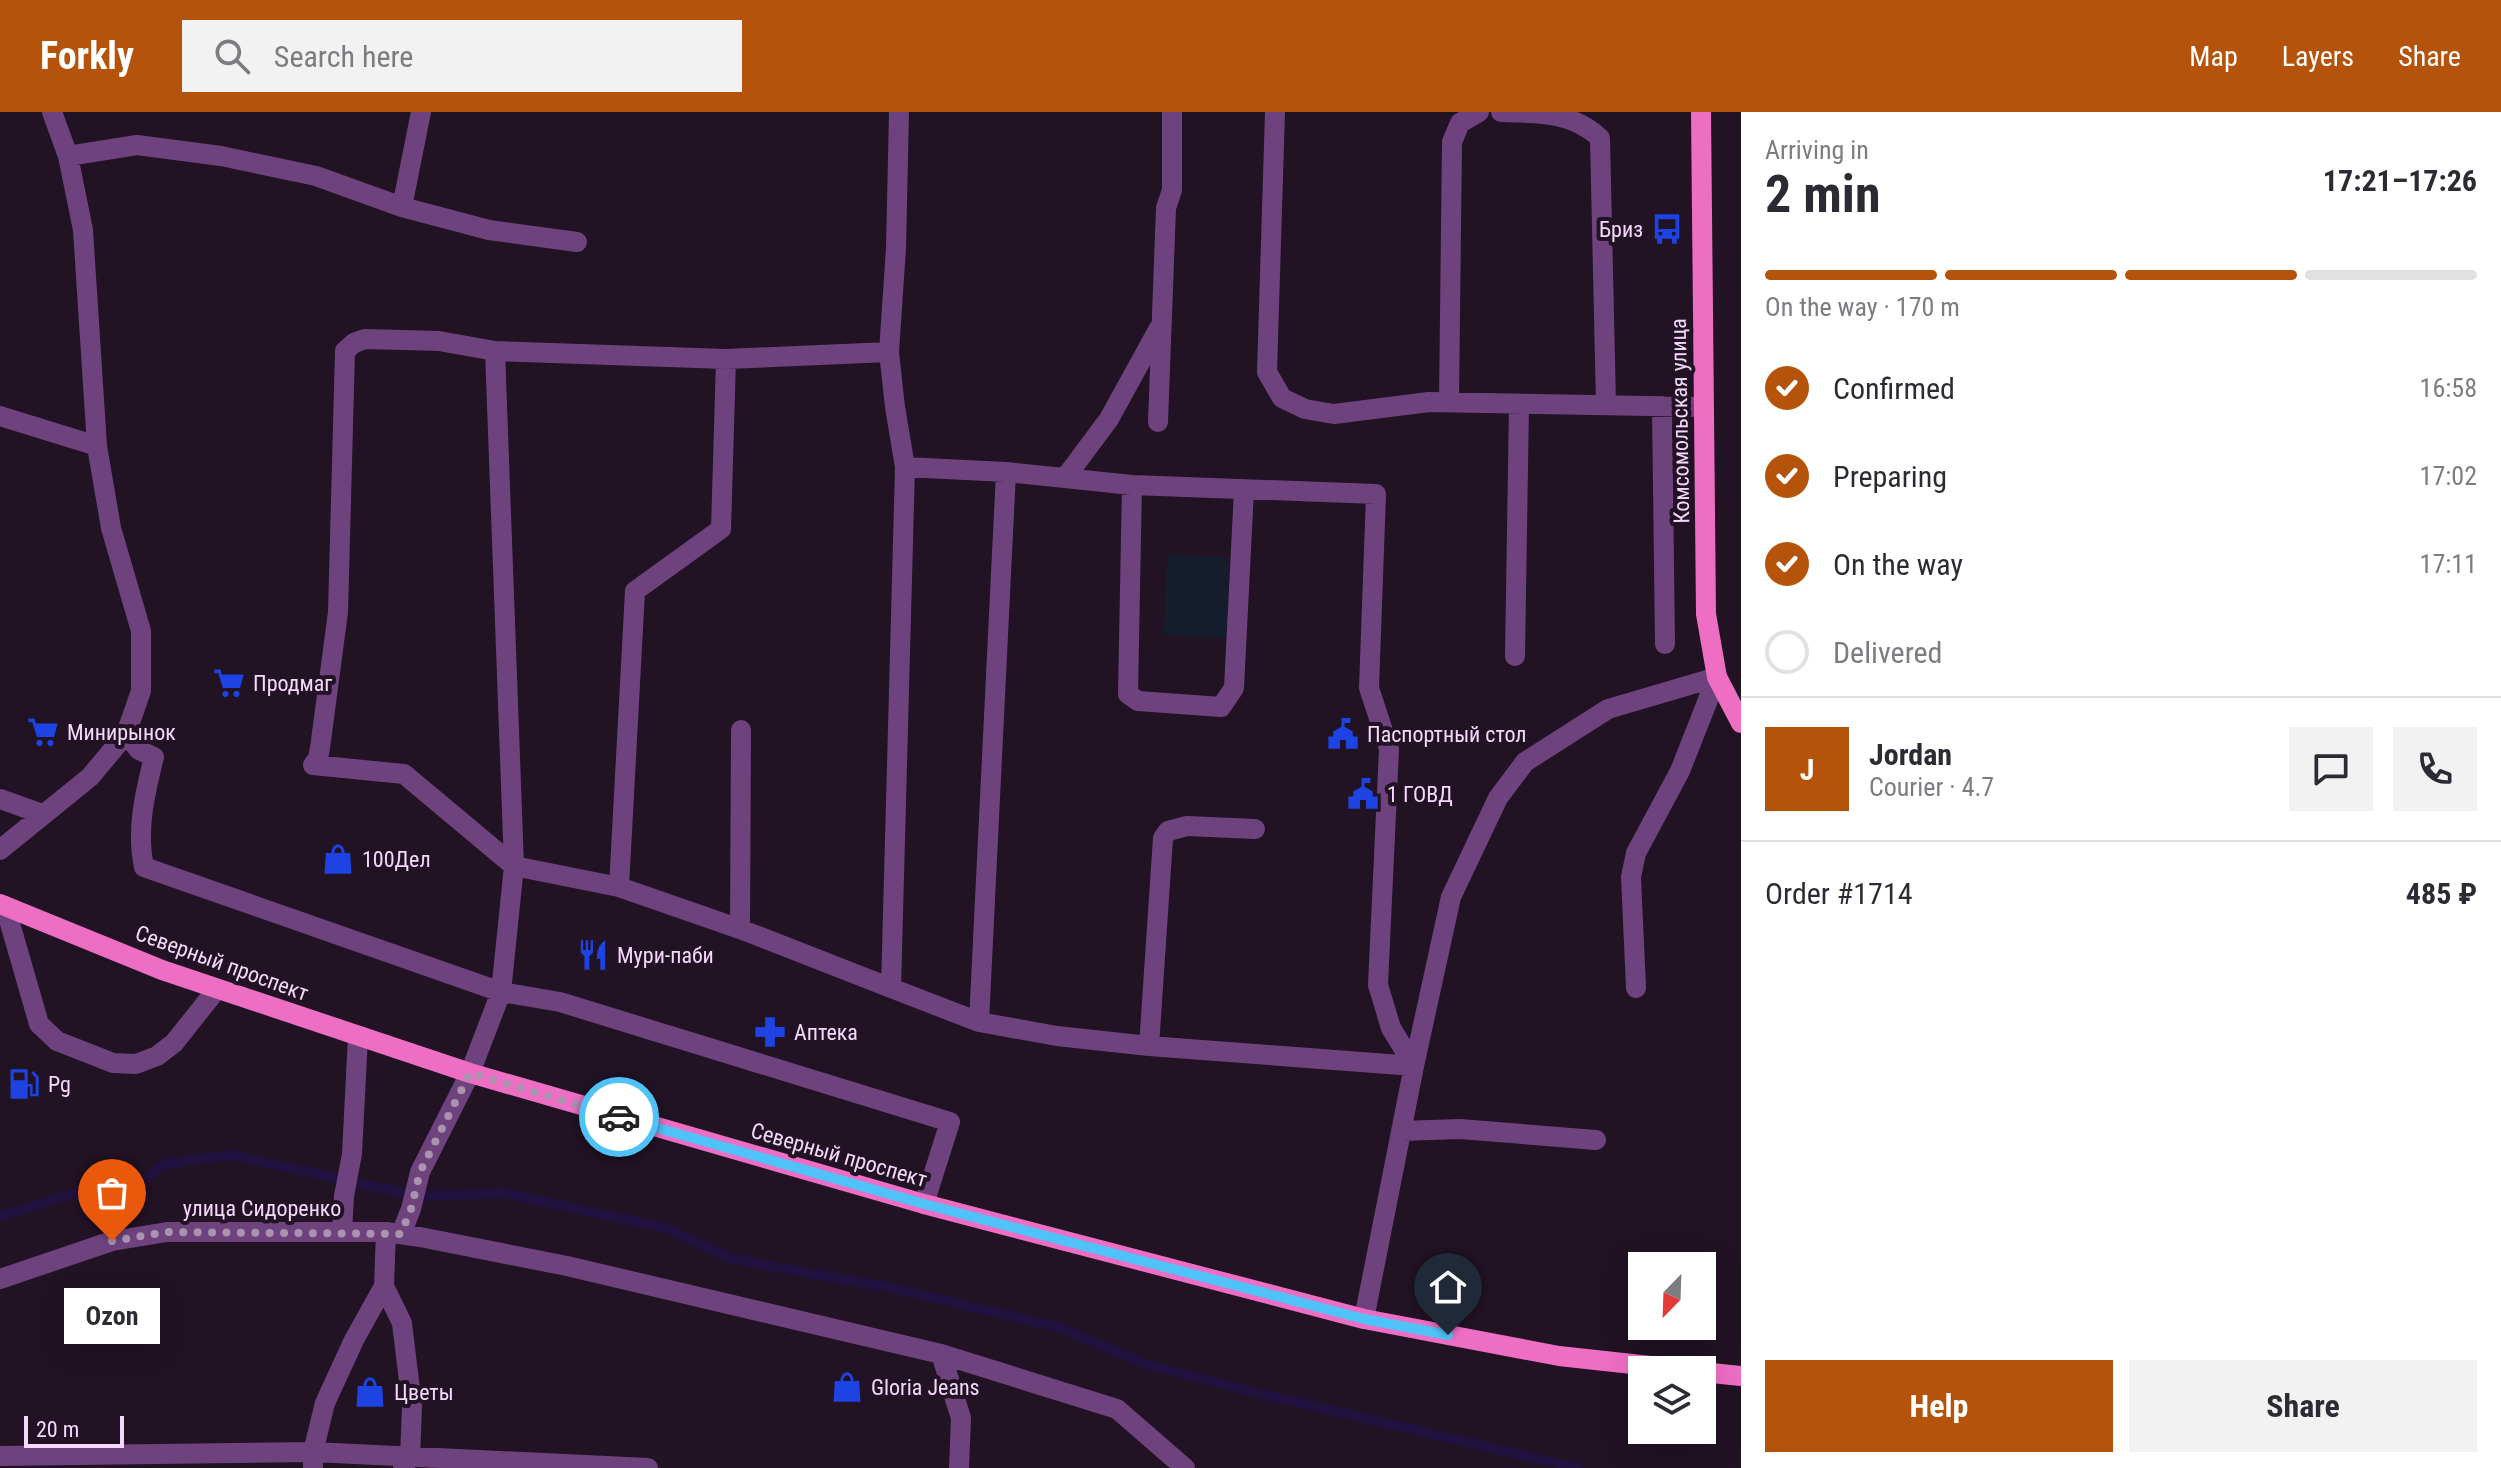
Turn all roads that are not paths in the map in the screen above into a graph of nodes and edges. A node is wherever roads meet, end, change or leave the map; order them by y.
1 (52, 112) edge
2 (421, 112) edge
3 (899, 112) edge
4 (1172, 112) edge
5 (1275, 112) edge
6 (1479, 112) edge
7 (1501, 112) edge
8 (1701, 112) edge
9 (68, 156) junction
10 (402, 207) junction
11 (577, 242) dead end
12 (1161, 325) junction
13 (495, 351) junction
14 (889, 352) junction
15 (726, 359) junction
16 (1449, 402) junction
17 (1519, 404) junction
18 (1606, 405) junction
19 (1662, 406) junction
20 (1704, 407) junction
21 (0, 416) edge
22 (1158, 422) dead end
23 (97, 446) junction
24 (905, 467) junction
25 (1006, 472) junction
26 (1065, 478) junction
27 (1132, 485) junction
28 (1244, 490) junction
29 (1665, 644) dead end
30 (1515, 656) dead end
31 (1717, 677) junction
32 (1741, 723) edge
33 (741, 730) dead end
34 (126, 734) junction
35 (0, 799) edge
36 (42, 814) junction
37 (1255, 829) dead end
38 (0, 850) edge
39 (514, 866) junction
40 (619, 887) junction
41 (2, 905) edge
42 (740, 929) junction
43 (891, 988) junction
44 (1636, 988) dead end
45 (217, 989) junction
46 (501, 992) junction
47 (979, 1022) junction
48 (358, 1036) junction
49 (1149, 1046) junction
50 (1414, 1066) junction
51 (470, 1073) junction
52 (1401, 1131) junction
53 (1596, 1140) dead end
54 (924, 1204) junction
55 (342, 1232) junction
56 (393, 1233) junction
57 (0, 1279) edge
58 (384, 1286) junction
59 (1364, 1319) junction
60 (941, 1354) junction
61 (1628, 1364) edge
62 (1716, 1373) edge
63 (1741, 1376) edge
64 (0, 1456) edge
65 (313, 1460) edge
66 (406, 1463) edge
67 (648, 1468) edge
68 (959, 1468) edge
69 (1185, 1468) edge

1 - 9 street
2 - 10 street
3 - 14 street
4 - 12 street
5 - 16 street
6 - 16 street
7 - 18 street
8 - 20 main road, Комсомольская улица
9 - 10 street
9 - 23 street
10 - 11 street
12 - 22 street
12 - 26 street
13 - 15 street
13 - 39 street
13 - 39 street
14 - 15 street
14 - 24 street
15 - 40 street
16 - 17 street
17 - 18 street
17 - 30 street
18 - 19 street
19 - 20 street
19 - 29 street
20 - 31 main road, Комсомольская улица
21 - 23 street
23 - 34 street
24 - 25 street
24 - 43 street
25 - 26 street
25 - 47 street
26 - 27 street
27 - 28 street
27 - 28 street
28 - 50 street
31 - 32 main road, Комсомольская улица
31 - 44 street
31 - 50 street
33 - 42 street
34 - 36 street
34 - 46 street
35 - 36 street
36 - 38 street
37 - 49 street
39 - 40 street
39 - 46 street
40 - 42 street
41 - 45 main road, Северный проспект
41 - 45 street
42 - 43 street
43 - 47 street
45 - 48 main road, Северный проспект
46 - 51 street
46 - 54 street
47 - 49 street
48 - 51 main road, Северный проспект
48 - 55 street
49 - 50 street
50 - 52 street
51 - 54 main road, Северный проспект
51 - 56 street
52 - 53 street
52 - 59 street
54 - 59 main road, Северный проспект
55 - 56 street, улица Сидоренко
55 - 57 street, улица Сидоренко
56 - 58 street
56 - 60 street, улица Сидоренко
58 - 65 street
58 - 66 street
59 - 61 main road, Северный проспект
60 - 68 street
60 - 69 street, улица Сидоренко
62 - 63 main road
64 - 65 street
65 - 66 street
66 - 67 street

